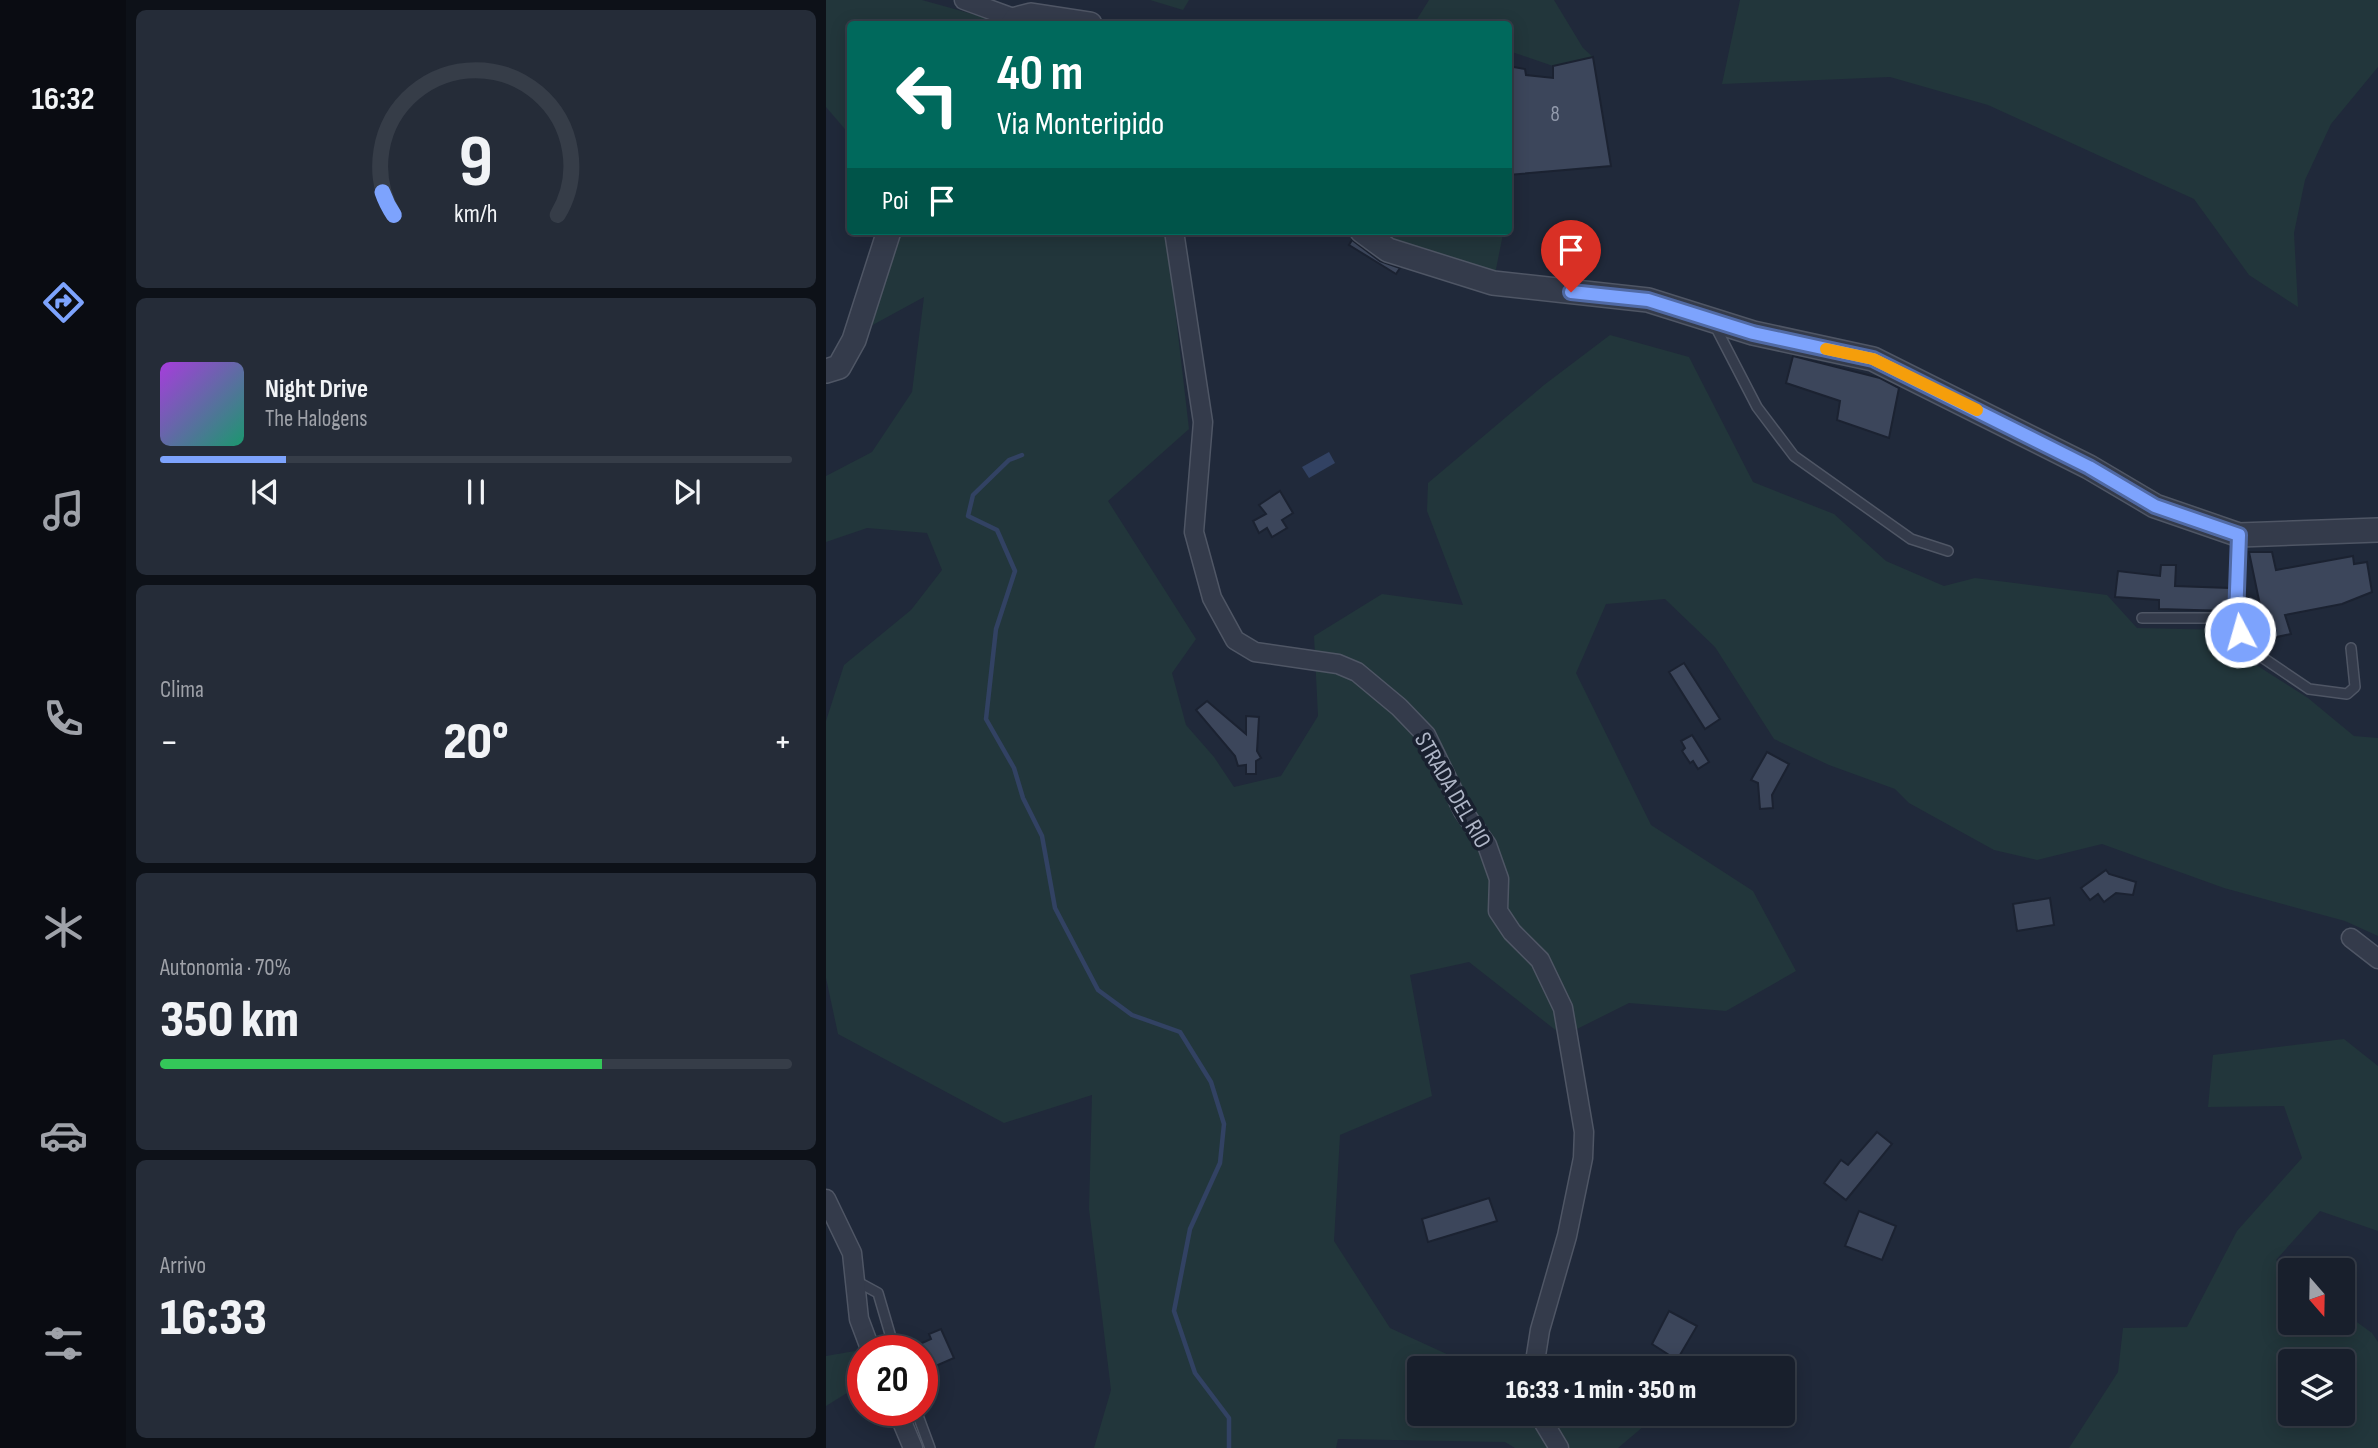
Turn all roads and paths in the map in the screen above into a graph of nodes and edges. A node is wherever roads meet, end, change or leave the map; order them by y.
1 (964, 0) edge
2 (1012, 21) edge
3 (1016, 21) edge
4 (1070, 21) edge
5 (888, 235) edge
6 (1175, 235) edge
7 (1367, 235) edge
8 (1712, 319) junction
9 (826, 371) edge
10 (2378, 530) edge
11 (2239, 535) junction
12 (1948, 551) dead end
13 (2142, 618) dead end
14 (2236, 618) junction
15 (2351, 648) dead end
16 (2351, 938) dead end
17 (2378, 959) edge
18 (826, 1199) edge
19 (855, 1280) junction
20 (866, 1335) edge
21 (890, 1335) edge
22 (1536, 1356) edge
23 (904, 1426) edge
24 (922, 1426) edge
25 (1546, 1426) edge
26 (913, 1448) edge
27 (930, 1448) edge
28 (1559, 1448) edge

1 - 2 street
3 - 4 street
5 - 9 street
6 - 22 street, STRADA DEL RIO
7 - 8 street
8 - 11 street
8 - 12 lane
10 - 11 street
11 - 14 lane
13 - 14 lane
14 - 15 lane
16 - 17 street
18 - 19 street
19 - 20 street
19 - 21 lane
23 - 26 street
24 - 27 lane
25 - 28 street

